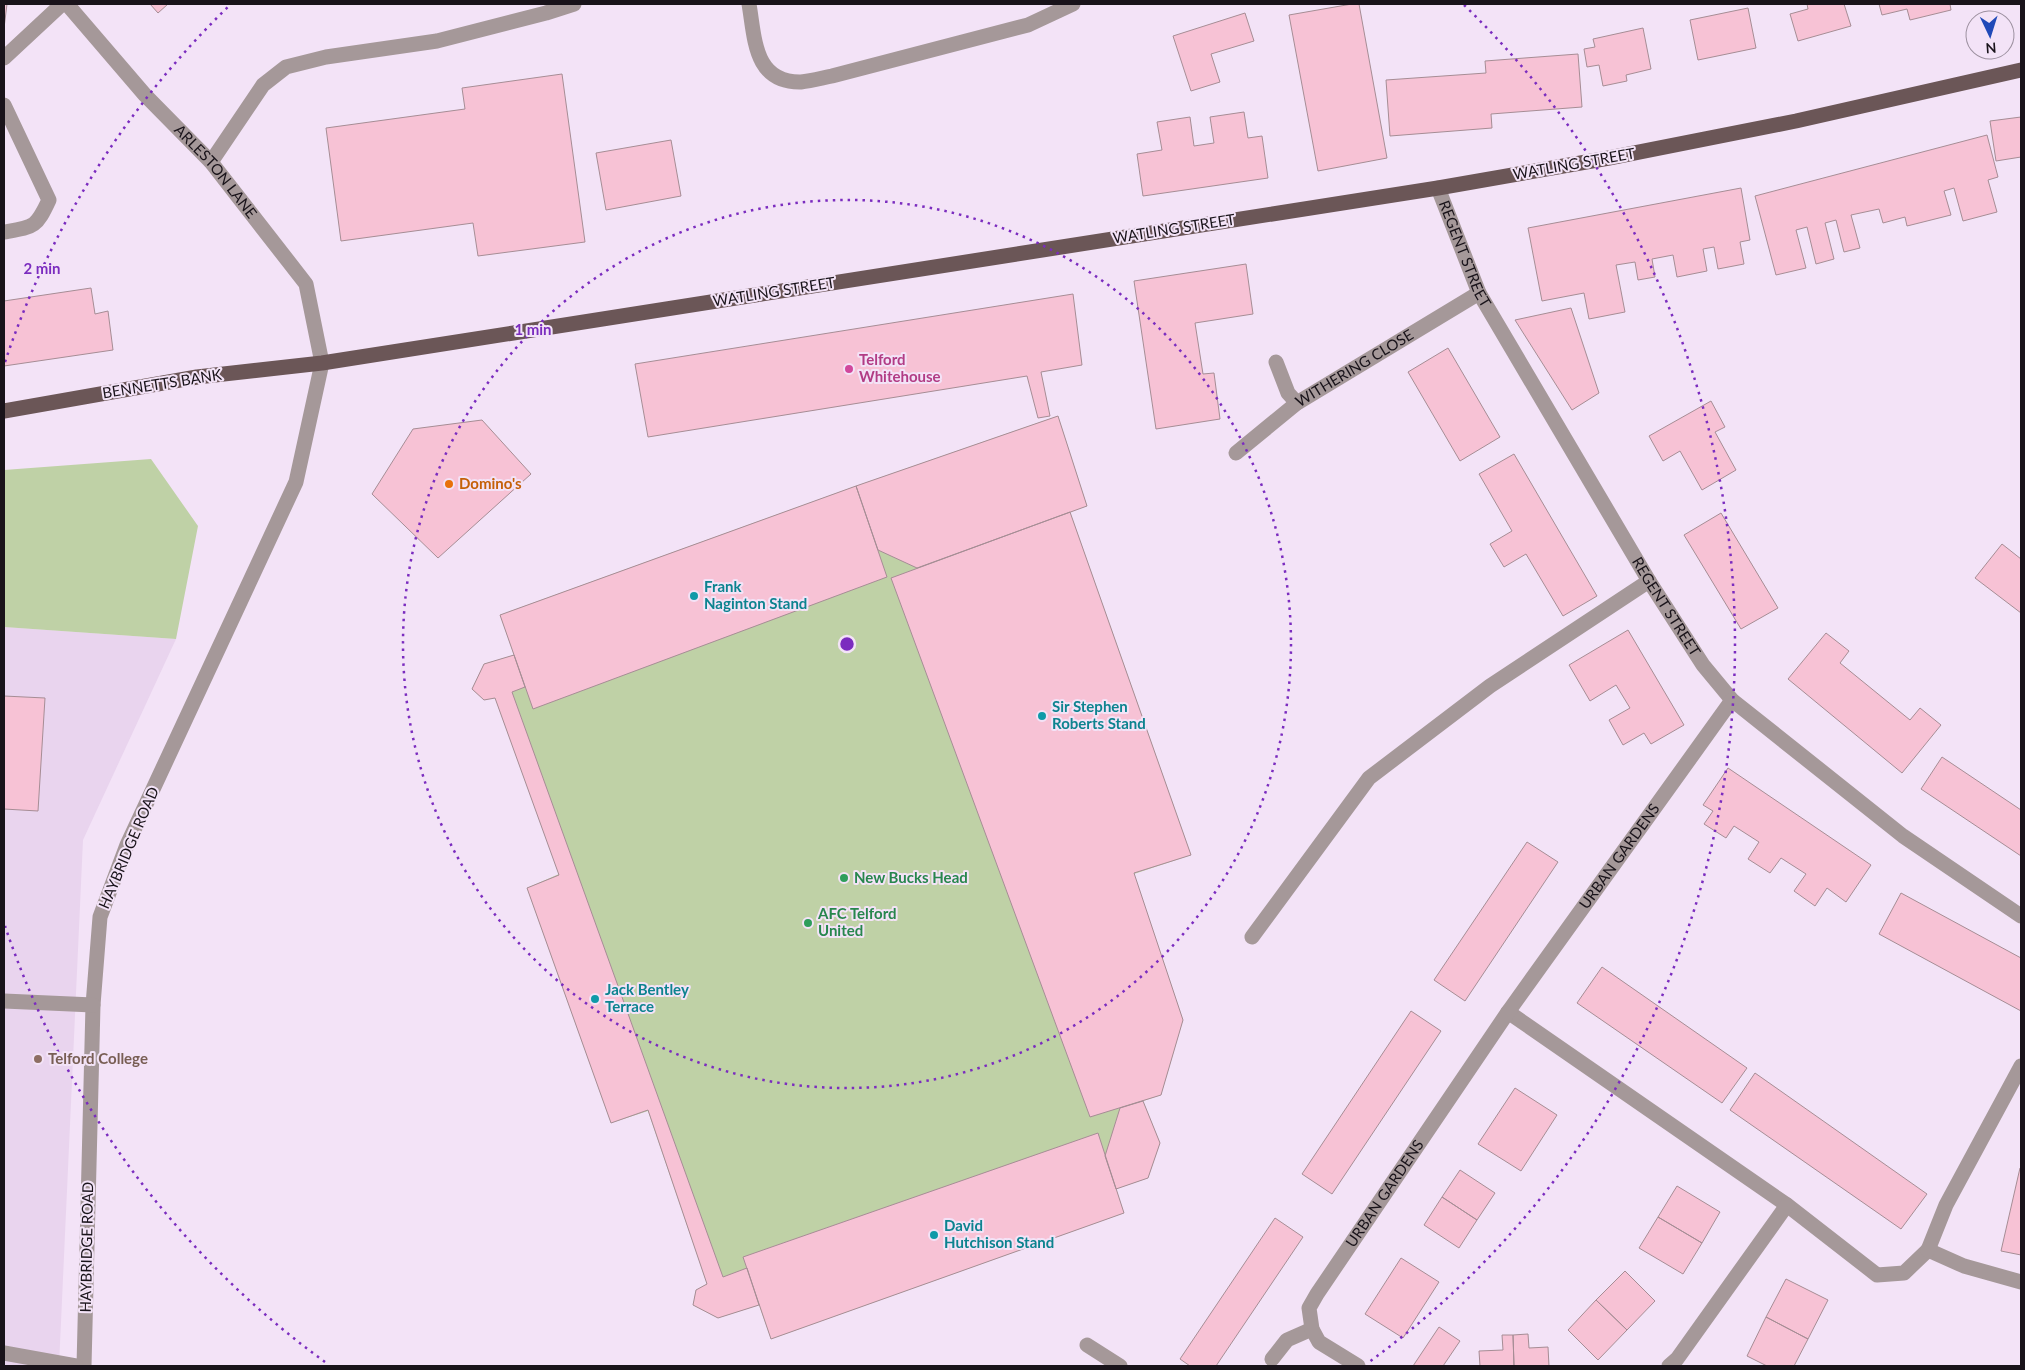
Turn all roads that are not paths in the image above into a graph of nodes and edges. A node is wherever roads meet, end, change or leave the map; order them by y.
1 (62, 4) edge
2 (67, 4) edge
3 (574, 4) edge
4 (749, 4) edge
5 (1072, 4) edge
6 (4, 58) edge
7 (2021, 70) edge
8 (4, 105) edge
9 (211, 162) junction
10 (1438, 188) junction
11 (4, 232) edge
12 (1479, 293) junction
13 (1276, 362) dead end
14 (322, 363) junction
15 (1297, 403) junction
16 (4, 411) edge
17 (1236, 454) dead end
18 (1649, 580) junction
19 (1732, 700) junction
20 (2021, 916) edge
21 (1252, 937) dead end
22 (4, 1001) edge
23 (93, 1005) junction
24 (1508, 1012) junction
25 (2021, 1066) edge
26 (1787, 1205) junction
27 (1928, 1250) junction
28 (2021, 1282) edge
29 (1312, 1329) junction
30 (1087, 1345) dead end
31 (4, 1353) edge
32 (1272, 1359) dead end
33 (76, 1366) edge
34 (84, 1366) edge
35 (1120, 1366) edge
36 (1358, 1366) edge
37 (1669, 1366) edge

1 - 6 street
2 - 9 street, ARLESTON LANE
3 - 9 street
4 - 5 street
7 - 10 main road, WATLING STREET
8 - 11 street
9 - 14 street, ARLESTON LANE
10 - 12 street, REGENT STREET
10 - 14 main road, WATLING STREET
12 - 15 street, WITHERING CLOSE
12 - 18 street, REGENT STREET
13 - 15 street
14 - 16 main road, BENNETTS BANK
14 - 23 street, HAYBRIDGE ROAD
15 - 17 street, WITHERING CLOSE
18 - 19 street, REGENT STREET
18 - 21 street
19 - 20 street, REGENT STREET
19 - 24 street, URBAN GARDENS
22 - 23 street
23 - 34 street, HAYBRIDGE ROAD
24 - 26 street
24 - 29 street, URBAN GARDENS
25 - 27 street
26 - 27 street
26 - 37 street
27 - 28 street
29 - 32 street
29 - 36 street
30 - 35 street
31 - 33 street

